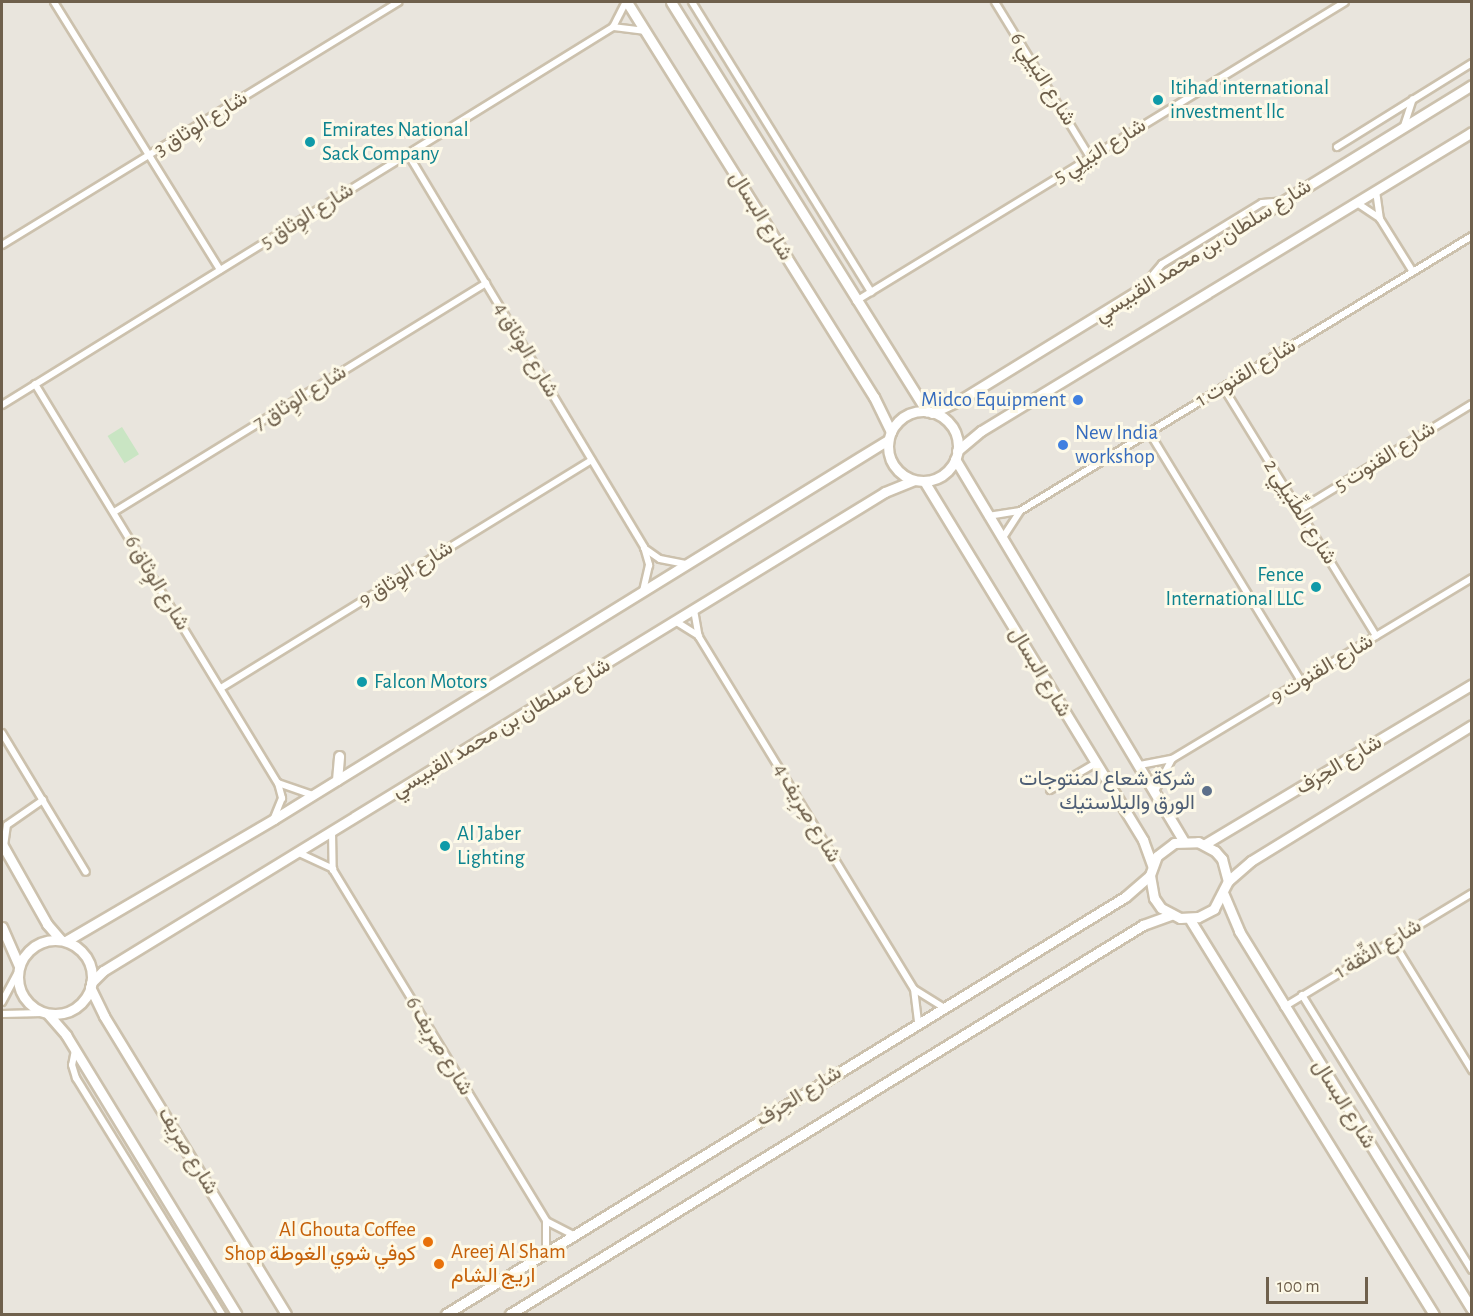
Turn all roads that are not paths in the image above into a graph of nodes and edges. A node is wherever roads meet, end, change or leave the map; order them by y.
1 (54, 2) edge
2 (399, 2) edge
3 (627, 2) edge
4 (671, 2) edge
5 (692, 2) edge
6 (995, 2) edge
7 (1345, 2) edge
8 (614, 27) junction
9 (645, 31) junction
10 (1472, 63) edge
11 (1472, 85) edge
12 (1413, 99) junction
13 (1396, 109) junction
14 (1408, 115) junction
15 (1404, 126) junction
16 (1472, 132) edge
17 (1336, 147) dead end
18 (408, 154) junction
19 (150, 155) junction
20 (1090, 157) junction
21 (1376, 191) junction
22 (1357, 203) junction
23 (1380, 219) junction
24 (1472, 236) edge
25 (2, 245) edge
26 (220, 270) junction
27 (1413, 272) junction
28 (486, 283) junction
29 (871, 292) junction
30 (856, 301) junction
31 (35, 384) junction
32 (1223, 387) junction
33 (1472, 404) edge
34 (2, 405) edge
35 (929, 412) junction
36 (1149, 432) junction
37 (890, 436) junction
38 (956, 455) junction
39 (592, 460) junction
40 (914, 480) junction
41 (924, 481) junction
42 (1299, 510) junction
43 (1020, 511) junction
44 (114, 512) junction
45 (987, 516) junction
46 (1002, 539) junction
47 (644, 547) junction
48 (689, 564) junction
49 (1472, 578) edge
50 (642, 593) junction
51 (694, 610) junction
52 (675, 621) junction
53 (1376, 636) junction
54 (699, 637) junction
55 (1301, 681) junction
56 (1472, 684) edge
57 (221, 688) junction
58 (1472, 724) edge
59 (2, 733) edge
60 (339, 756) dead end
61 (1172, 759) junction
62 (1096, 763) junction
63 (1140, 765) junction
64 (337, 780) junction
65 (278, 783) junction
66 (1050, 790) dead end
67 (1155, 791) junction
68 (313, 795) junction
69 (43, 800) junction
70 (12, 819) junction
71 (274, 819) junction
72 (2, 820) edge
73 (332, 831) junction
74 (1184, 841) junction
75 (1205, 844) junction
76 (3, 846) edge
77 (297, 852) junction
78 (333, 870) junction
79 (1151, 870) junction
80 (86, 872) dead end
81 (1228, 881) junction
82 (1472, 893) edge
83 (1224, 895) junction
84 (1172, 915) junction
85 (1189, 918) junction
86 (2, 928) edge
87 (1392, 940) junction
88 (63, 941) junction
89 (18, 970) junction
90 (91, 985) junction
91 (914, 989) junction
92 (1302, 996) junction
93 (2, 1002) edge
94 (943, 1007) junction
95 (1284, 1007) junction
96 (46, 1013) junction
97 (2, 1014) edge
98 (918, 1022) junction
99 (75, 1050) junction
100 (1472, 1070) edge
101 (546, 1221) junction
102 (573, 1236) junction
103 (546, 1253) junction
104 (1472, 1270) edge
105 (1472, 1309) edge
106 (222, 1314) edge
107 (236, 1314) edge
108 (286, 1314) edge
109 (446, 1314) edge
110 (510, 1314) edge
111 (1434, 1314) edge

1 - 19 street
2 - 19 street, شارع الوِثاق 3
3 - 8 street
3 - 9 street, شارع البسال
4 - 30 street, شارع البسال
5 - 29 street
6 - 20 street, شارع البَيلِي 6
7 - 20 street, شارع البَيلِي 5
8 - 9 street
8 - 18 street, شارع الوِثاق 5
9 - 37 street, شارع البسال
10 - 12 street
11 - 15 street, شارع سلطان بن محمد القبيسي
12 - 13 street
12 - 14 street
13 - 14 street
13 - 17 street
14 - 15 street
15 - 35 street, شارع سلطان بن محمد القبيسي
16 - 21 street, شارع سلطان بن محمد القبيسي
18 - 26 street, شارع الوِثاق 5
18 - 28 street, شارع الوِثاق 4
19 - 25 street, شارع الوِثاق 3
19 - 26 street
20 - 29 street, شارع البَيلِي 5
21 - 22 street, شارع سلطان بن محمد القبيسي
21 - 23 street
22 - 23 street
22 - 38 street, شارع سلطان بن محمد القبيسي
23 - 27 street
24 - 27 street, شارع القنوت 1
26 - 31 street, شارع الوِثاق 5
27 - 32 street, شارع القنوت 1
28 - 39 street, شارع الوِثاق 4
28 - 44 street, شارع الوِثاق 7
29 - 30 street, شارع البَيلِي 5
30 - 35 street, شارع البسال
31 - 34 street, شارع الوِثاق 5
31 - 44 street, شارع الوِثاق 6
32 - 36 street, شارع القنوت 1
32 - 42 street, شارع الطِّبَيلِي 2
33 - 42 street, شارع القنوت 5
35 - 37 street
35 - 38 street
36 - 43 street, شارع القنوت 1
36 - 55 street
37 - 40 street
37 - 48 street, شارع سلطان بن محمد القبيسي
38 - 41 street
38 - 45 street, شارع البسال
39 - 47 street, شارع الوِثاق 4
39 - 57 street, شارع الوِثاق 9
40 - 41 street
40 - 51 street, شارع سلطان بن محمد القبيسي
41 - 62 street, شارع البسال
42 - 53 street, شارع الطِّبَيلِي 2
43 - 45 street, شارع القنوت 1
43 - 46 street, شارع القنوت 1
44 - 57 street, شارع الوِثاق 6
45 - 46 street, شارع البسال
46 - 63 street, شارع البسال
47 - 48 street
47 - 50 street, شارع الوِثاق 4
48 - 50 street, شارع سلطان بن محمد القبيسي
49 - 53 street, شارع القنوت 9
50 - 64 street, شارع سلطان بن محمد القبيسي
51 - 52 street, شارع سلطان بن محمد القبيسي
51 - 54 street, شارع صِرِيف 4
52 - 54 street, شارع صِرِيف 4
52 - 73 street, شارع سلطان بن محمد القبيسي
53 - 55 street, شارع القنوت 9
54 - 91 street, شارع صِرِيف 4
55 - 61 street, شارع القنوت 9
56 - 75 street, شارع الحِرَف
57 - 65 street, شارع الوِثاق 6
58 - 81 street, شارع الحِرَف
59 - 69 street
60 - 64 street
61 - 63 street, شارع القنوت 9
61 - 67 street
62 - 66 street
62 - 79 street, شارع البسال
63 - 67 street, شارع البسال
64 - 68 street, شارع سلطان بن محمد القبيسي
65 - 68 street
65 - 71 street
67 - 74 street, شارع البسال
68 - 71 street, شارع سلطان بن محمد القبيسي
69 - 70 street
69 - 80 street
70 - 72 street
70 - 76 street
71 - 88 street, شارع سلطان بن محمد القبيسي
73 - 77 street, شارع سلطان بن محمد القبيسي
73 - 78 street, شارع صِرِيف 6
74 - 75 street
74 - 79 street
75 - 81 street
76 - 88 street
77 - 78 street
77 - 90 street, شارع سلطان بن محمد القبيسي
78 - 101 street, شارع صِرِيف 6
79 - 84 street
79 - 94 street, شارع الحِرَف
81 - 83 street
82 - 87 street, شارع الثِّقة 1
83 - 85 street
83 - 95 street, شارع البسال
84 - 85 street
84 - 110 street, شارع الحِرَف
85 - 111 street, شارع البسال
86 - 89 street
87 - 92 street, شارع الثِّقة 1
87 - 100 street
88 - 89 street
88 - 90 street
89 - 93 street
89 - 96 street
90 - 96 street
90 - 108 street, شارع صِرِيف
91 - 94 street, شارع صِرِيف 4
91 - 98 street, شارع صِرِيف 4
92 - 95 street, شارع الثِّقة 1
92 - 104 street
94 - 98 street, شارع الحِرَف
95 - 105 street, شارع البسال
96 - 97 street
96 - 99 street
98 - 102 street, شارع الحِرَف
99 - 106 street
99 - 107 street
101 - 102 street, شارع صِرِيف 6
101 - 103 street
102 - 103 street, شارع الحِرَف
103 - 109 street, شارع الحِرَف

